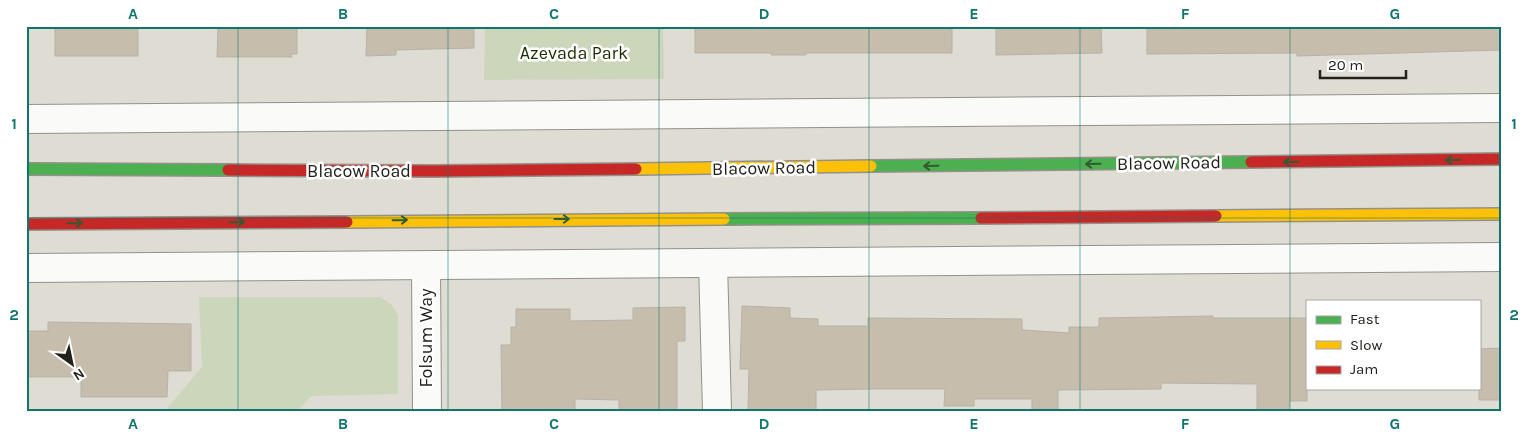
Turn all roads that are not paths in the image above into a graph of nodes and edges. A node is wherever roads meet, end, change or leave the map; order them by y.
1 (1502, 108) edge
2 (26, 119) edge
3 (1502, 159) edge
4 (26, 169) edge
5 (1502, 214) edge
6 (26, 224) edge
7 (1502, 258) edge
8 (713, 263) junction
9 (426, 266) junction
10 (26, 268) edge
11 (427, 411) edge
12 (717, 411) edge

1 - 2 street
3 -> 4 main road, Blacow Road
6 -> 5 main road
7 - 8 street
8 - 9 street
8 - 12 street
9 - 10 street
9 - 11 street, Folsum Way

